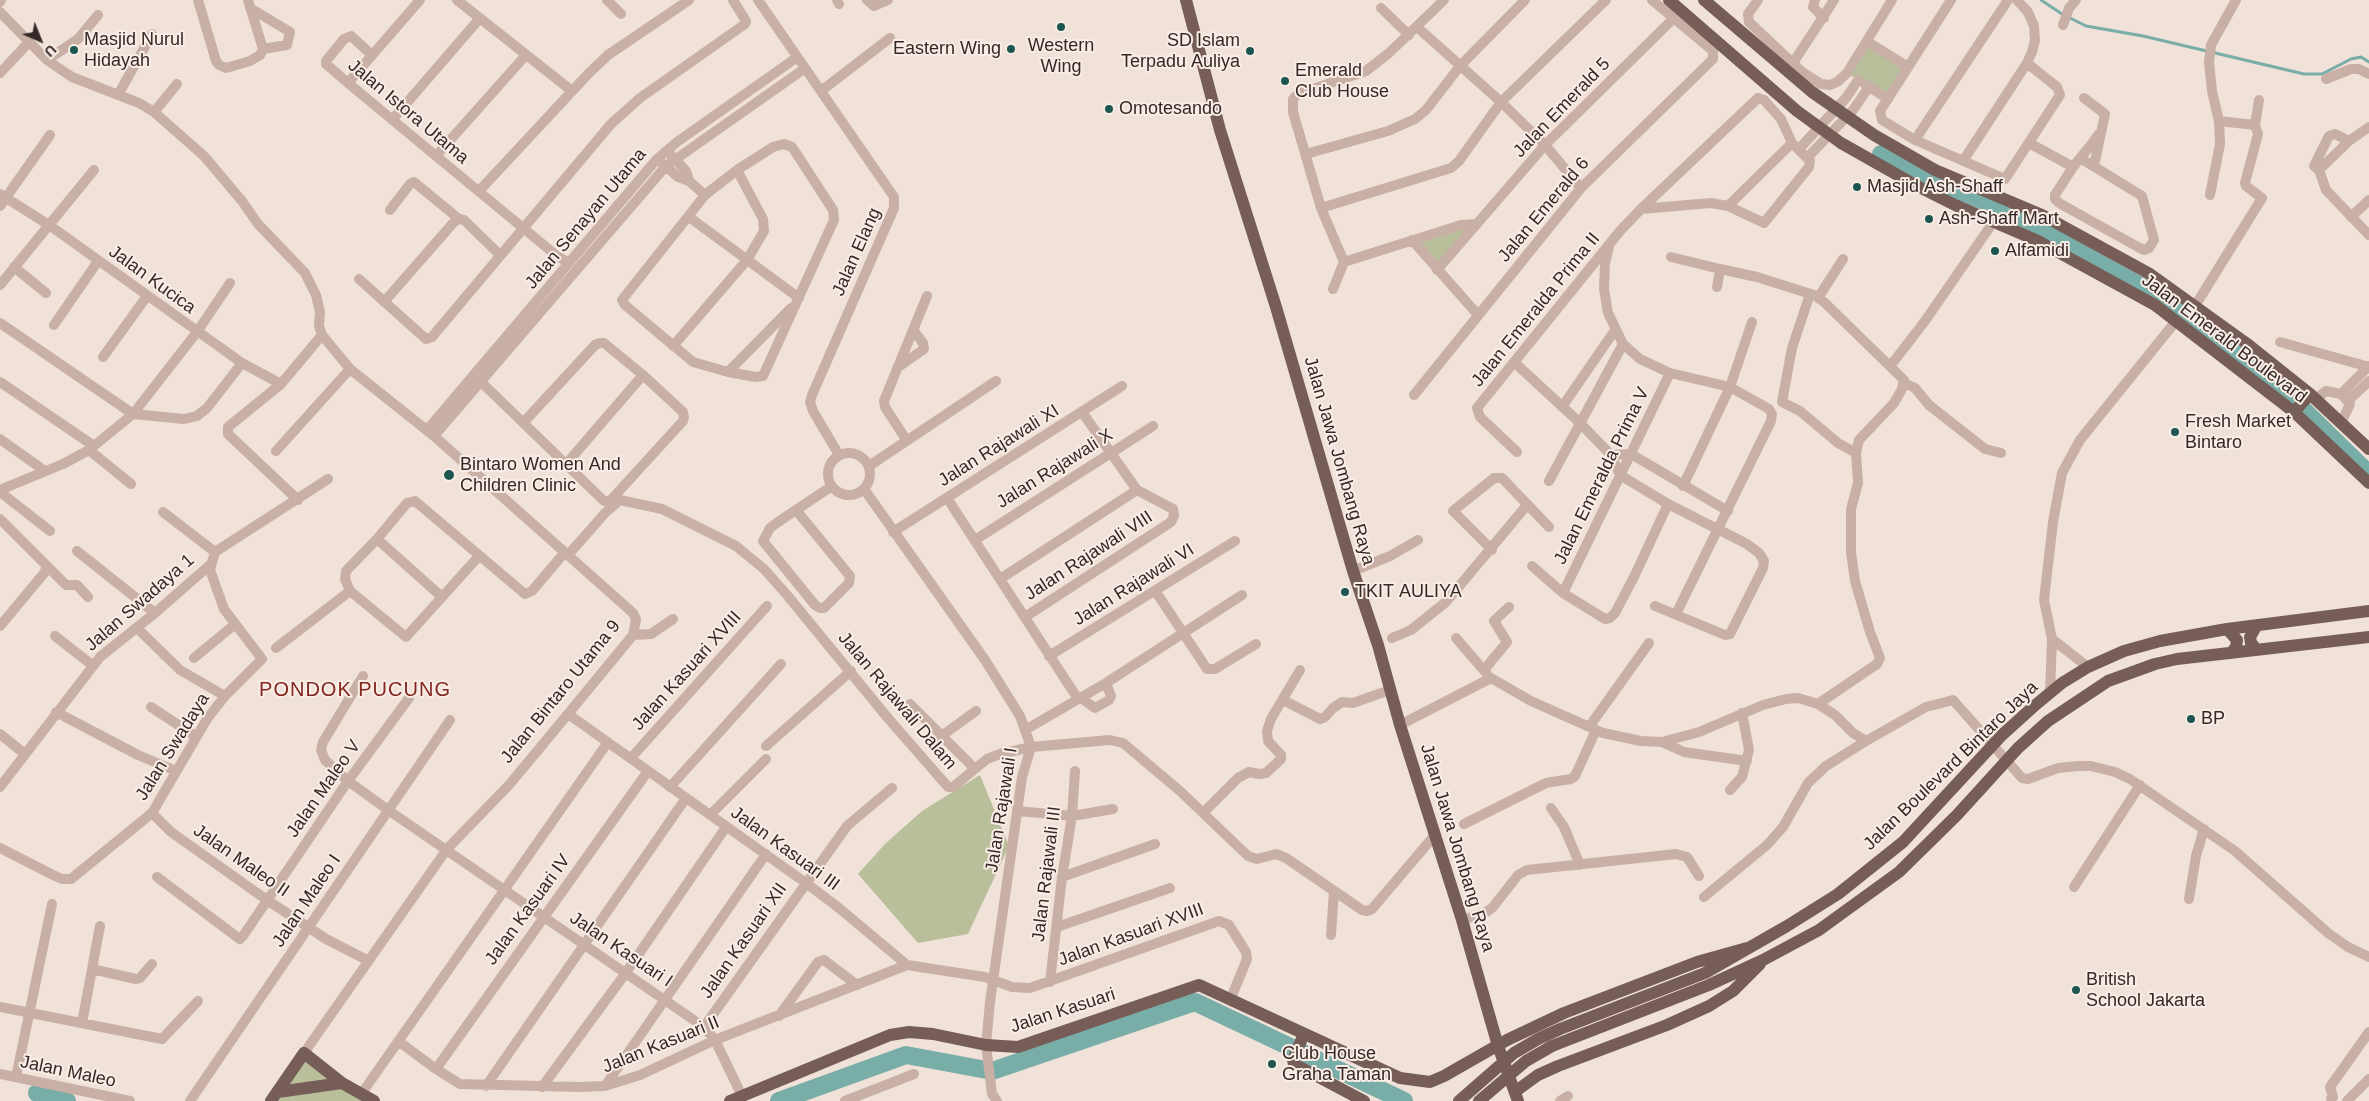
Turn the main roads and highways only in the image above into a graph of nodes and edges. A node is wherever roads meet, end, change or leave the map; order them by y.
1 (1186, 0) edge
2 (1669, 0) edge
3 (1704, 0) edge
4 (2305, 405) junction
5 (2369, 449) edge
6 (2369, 483) edge
7 (2369, 611) edge
8 (2257, 625) junction
9 (2227, 628) junction
10 (2369, 637) edge
11 (2257, 650) junction
12 (2231, 653) junction
13 (1747, 948) junction
14 (1763, 960) junction
15 (1708, 979) junction
16 (1302, 1037) junction
17 (1498, 1046) junction
18 (342, 1083) junction
19 (275, 1096) edge
20 (1517, 1096) edge
21 (374, 1101) edge
22 (730, 1101) edge
23 (1364, 1101) edge
24 (1459, 1101) edge
25 (1479, 1101) edge

1 - 17 main road, Jalan Jawa Jombang Raya
2 - 4 main road, Jalan Emerald Boulevard
3 - 4 main road, Jalan Emerald Boulevard
4 - 5 main road, Jalan Emerald Boulevard
4 - 6 main road, Jalan Emerald Boulevard
7 - 8 main road, Jalan Boulevard Bintaro Jaya
8 - 9 main road, Jalan Boulevard Bintaro Jaya
8 - 11 main road
9 - 12 main road
9 - 13 main road, Jalan Boulevard Bintaro Jaya
10 - 11 main road, Jalan Boulevard Bintaro Jaya
11 - 12 main road, Jalan Boulevard Bintaro Jaya
12 - 14 main road, Jalan Boulevard Bintaro Jaya
13 - 15 main road, Jalan Boulevard Bintaro Jaya
13 - 17 main road, Jalan Kasuari
14 - 15 main road, Jalan Boulevard Bintaro Jaya
14 - 20 main road
15 - 24 main road, Jalan Boulevard Bintaro Jaya
15 - 25 main road, Jalan Boulevard Bintaro Jaya
16 - 17 main road, Jalan Kasuari
16 - 22 main road, Jalan Kasuari
16 - 23 main road
17 - 20 main road, Jalan Jawa Jombang Raya
18 - 19 main road
18 - 19 main road, Jalan Bintaro Utama 9
18 - 21 main road

